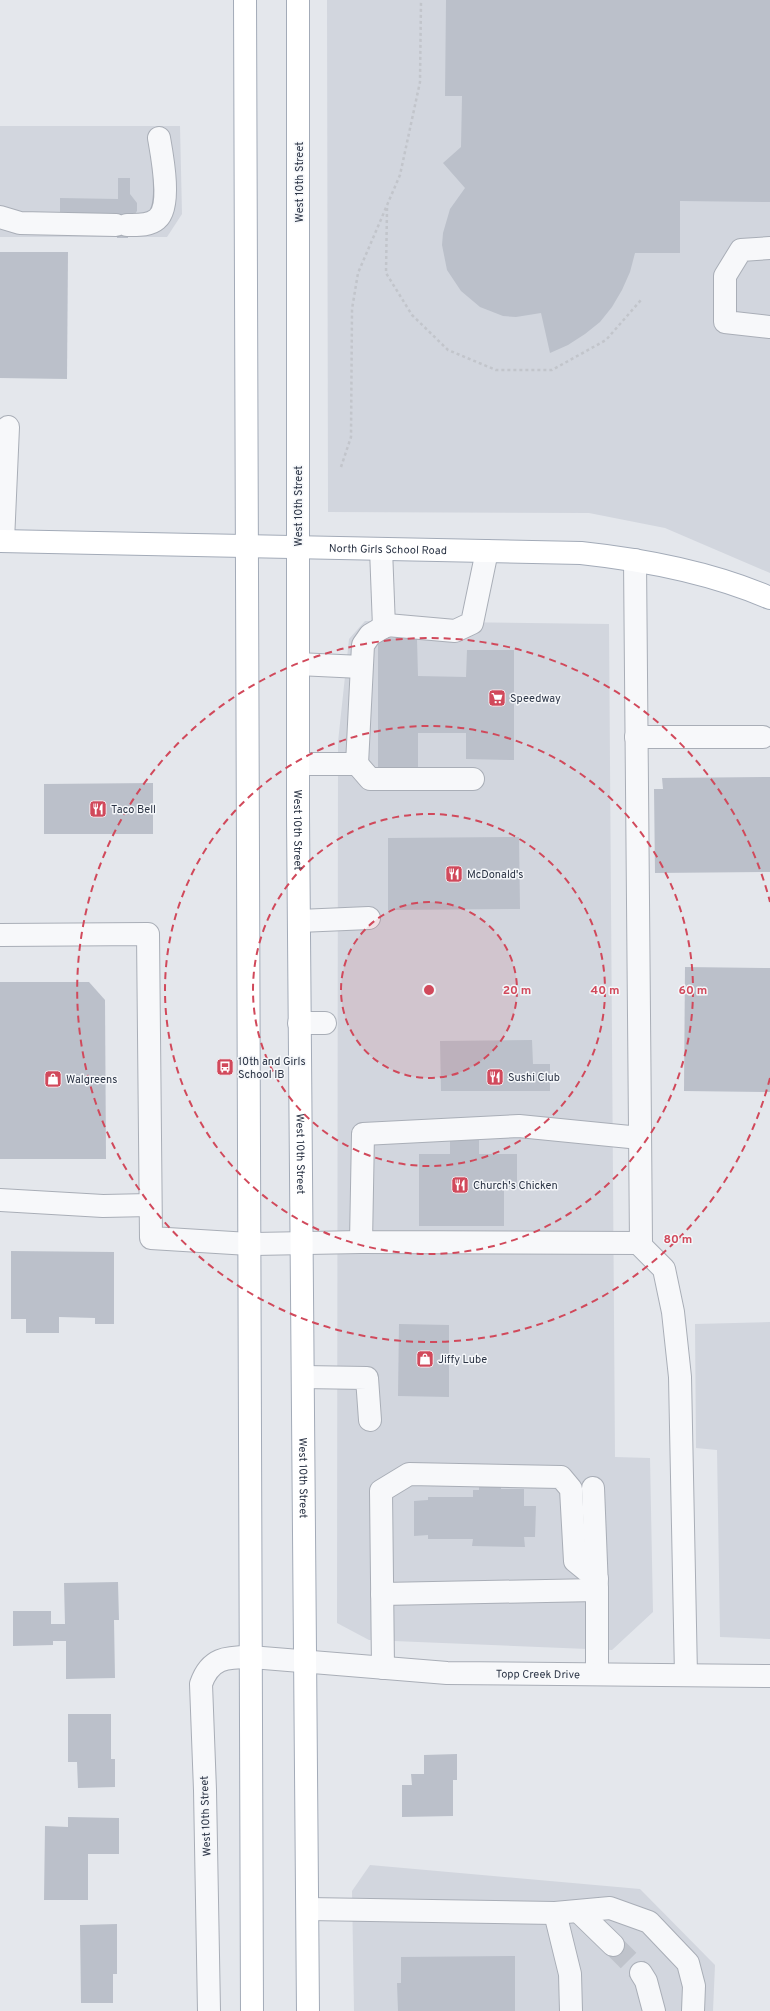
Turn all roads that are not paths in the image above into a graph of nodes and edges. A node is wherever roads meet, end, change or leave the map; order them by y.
1 (245, 0) edge
2 (298, 0) edge
3 (159, 138) dead end
4 (0, 217) edge
5 (770, 248) edge
6 (770, 327) edge
7 (8, 427) dead end
8 (2, 541) edge
9 (246, 547) junction
10 (298, 548) junction
11 (381, 549) junction
12 (487, 551) junction
13 (634, 560) junction
14 (770, 598) edge
15 (384, 627) junction
16 (298, 664) junction
17 (361, 667) junction
18 (636, 737) junction
19 (763, 737) dead end
20 (299, 764) junction
21 (357, 764) junction
22 (473, 779) dead end
23 (369, 918) dead end
24 (299, 921) junction
25 (0, 935) edge
26 (300, 1023) junction
27 (325, 1023) dead end
28 (640, 1138) junction
29 (0, 1200) edge
30 (150, 1205) junction
31 (361, 1242) junction
32 (302, 1243) junction
33 (641, 1243) junction
34 (249, 1244) junction
35 (303, 1377) junction
36 (370, 1420) dead end
37 (593, 1488) dead end
38 (597, 1585) junction
39 (382, 1594) junction
40 (250, 1657) junction
41 (306, 1661) junction
42 (383, 1668) junction
43 (597, 1674) junction
44 (686, 1675) junction
45 (770, 1676) edge
46 (308, 1909) junction
47 (579, 1912) junction
48 (555, 1913) junction
49 (613, 1945) tunnel mouth
50 (641, 1973) tunnel mouth
51 (209, 2011) edge
52 (252, 2011) edge
53 (308, 2011) edge
54 (571, 2011) edge
55 (654, 2011) edge
56 (693, 2011) edge

1 - 9 main road
2 - 10 main road, West 10th Street
3 - 4 street
5 - 6 street
7 - 8 street
8 - 9 main road, North Girls School Road
9 - 10 main road, North Girls School Road
9 - 34 main road
10 - 11 main road, North Girls School Road
10 - 16 main road, West 10th Street
11 - 12 main road, North Girls School Road
11 - 15 street
12 - 13 main road, North Girls School Road
12 - 15 street
13 - 14 main road, North Girls School Road
13 - 18 street
15 - 17 street
16 - 17 street
16 - 20 main road, West 10th Street
17 - 21 street
18 - 19 street
18 - 28 street
20 - 21 street
20 - 24 main road, West 10th Street
21 - 22 street
23 - 24 street
24 - 26 main road, West 10th Street
25 - 30 street
26 - 27 street
26 - 32 main road, West 10th Street
28 - 31 street
28 - 33 street
29 - 30 street
30 - 34 street
31 - 32 street
31 - 33 street
32 - 34 street
32 - 35 main road, West 10th Street
33 - 44 street
34 - 40 main road
35 - 36 street
35 - 41 main road, West 10th Street
37 - 38 street
38 - 39 street
38 - 39 street
38 - 43 street
39 - 42 street
40 - 41 street, West 10th Street
40 - 51 street, West 10th Street
40 - 52 main road
41 - 42 street, Topp Creek Drive
41 - 46 main road, West 10th Street
42 - 43 street, Topp Creek Drive
43 - 44 street, Topp Creek Drive
44 - 45 street, Topp Creek Drive
46 - 48 street
46 - 53 main road, West 10th Street
47 - 48 street
47 - 49 street
47 - 56 street
48 - 54 street
50 - 55 street

